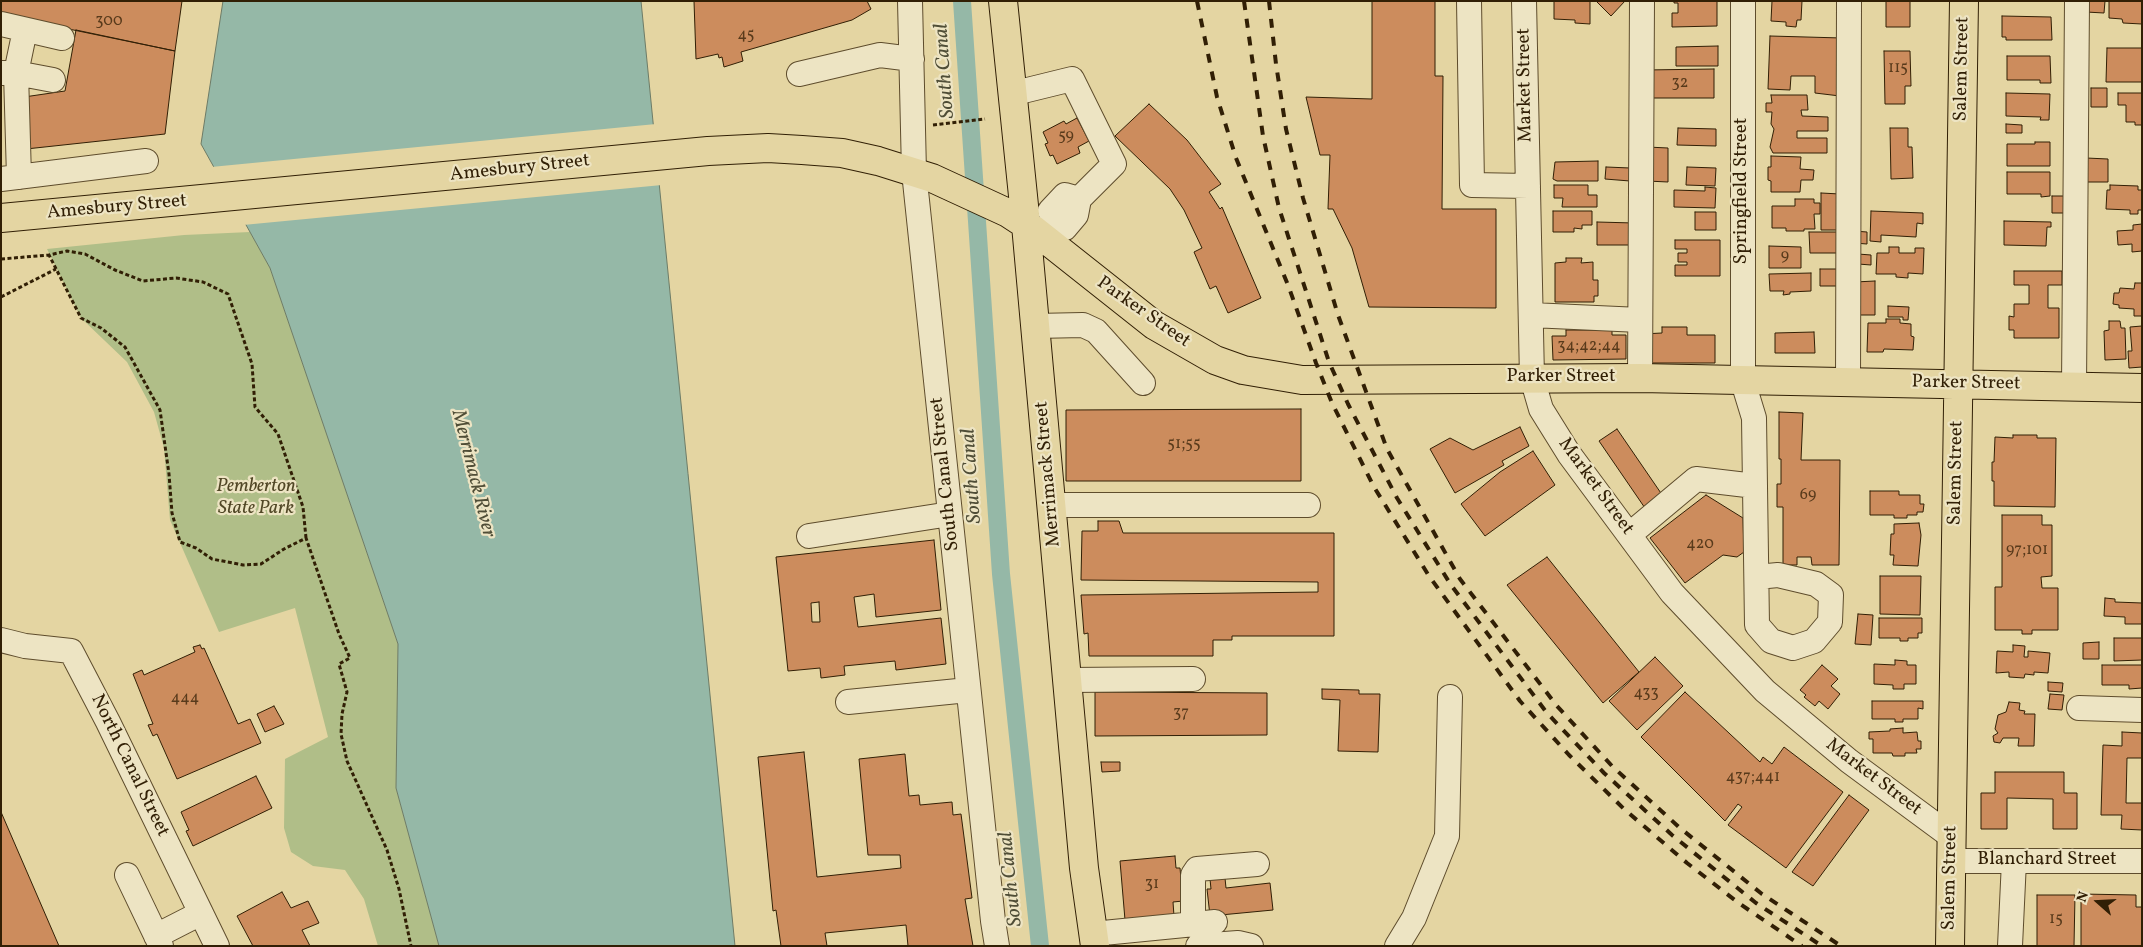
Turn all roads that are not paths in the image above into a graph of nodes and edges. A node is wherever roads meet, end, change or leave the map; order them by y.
1 (910, 1) edge
2 (1003, 1) edge
3 (1469, 1) edge
4 (1524, 1) edge
5 (1642, 1) edge
6 (1743, 1) edge
7 (1849, 1) edge
8 (1964, 1) edge
9 (2077, 1) edge
10 (1, 24) edge
11 (26, 30) junction
12 (62, 38) dead end
13 (912, 58) junction
14 (9, 73) edge
15 (799, 74) dead end
16 (53, 80) dead end
17 (1011, 94) junction
18 (146, 161) dead end
19 (923, 175) junction
20 (10, 178) edge
21 (1528, 186) junction
22 (1, 218) edge
23 (1034, 225) junction
24 (1531, 314) junction
25 (1640, 320) junction
26 (1036, 326) junction
27 (1532, 378) junction
28 (1640, 378) junction
29 (1743, 382) junction
30 (1848, 382) junction
31 (1142, 383) dead end
32 (1958, 384) junction
33 (2074, 386) junction
34 (2142, 388) edge
35 (1755, 486) junction
36 (1052, 505) junction
37 (1308, 505) dead end
38 (950, 514) junction
39 (1629, 535) junction
40 (809, 536) dead end
41 (1757, 577) dead end
42 (1, 640) edge
43 (1193, 679) dead end
44 (1068, 680) junction
45 (968, 690) junction
46 (1450, 697) dead end
47 (848, 702) dead end
48 (2080, 708) dead end
49 (2142, 710) edge
50 (1951, 857) junction
51 (2014, 861) junction
52 (2142, 861) edge
53 (1257, 864) dead end
54 (127, 875) dead end
55 (201, 913) junction
56 (1202, 930) edge
57 (1131, 938) edge
58 (1094, 940) edge
59 (159, 941) edge
60 (217, 946) edge
61 (997, 946) edge
62 (1251, 946) edge
63 (1397, 946) edge
64 (1950, 946) edge
65 (2010, 946) edge

1 - 13 street, South Canal Street
2 - 17 main road, Merrimack Street
3 - 21 street
4 - 21 street, Market Street
5 - 25 street
6 - 29 street, Springfield Street
7 - 30 street
8 - 32 main road, Salem Street
9 - 33 street
10 - 11 street
11 - 12 street
11 - 14 street
13 - 15 street
13 - 19 street, South Canal Street
14 - 16 street
14 - 20 street
17 - 23 main road, Merrimack Street
17 - 23 street
18 - 20 street
19 - 22 main road, Amesbury Street
19 - 23 main road, Amesbury Street
19 - 38 street, South Canal Street
21 - 24 street, Market Street
23 - 26 main road, Merrimack Street
23 - 27 main road, Parker Street
24 - 25 street
24 - 27 street, Market Street
25 - 28 street
26 - 31 street
26 - 36 main road, Merrimack Street
27 - 28 main road, Parker Street
27 - 39 street, Market Street
28 - 29 main road, Parker Street
29 - 30 main road, Parker Street
29 - 35 street, Springfield Street
30 - 32 main road, Parker Street
32 - 33 main road, Parker Street
32 - 50 main road, Salem Street
33 - 34 main road, Parker Street
35 - 39 street
35 - 41 street, Springfield Street
36 - 37 street
36 - 44 main road, Merrimack Street
38 - 40 street
38 - 45 street, South Canal Street
39 - 50 street, Market Street
42 - 55 street, North Canal Street
43 - 44 street
44 - 58 main road, Merrimack Street
45 - 47 street
45 - 61 street, South Canal Street
46 - 63 street
48 - 49 street
50 - 51 street, Blanchard Street
50 - 64 main road, Salem Street
51 - 52 street, Blanchard Street
51 - 65 street
53 - 56 street
54 - 59 street
55 - 59 street
55 - 60 street, North Canal Street
56 - 57 street
56 - 62 street
57 - 58 street

